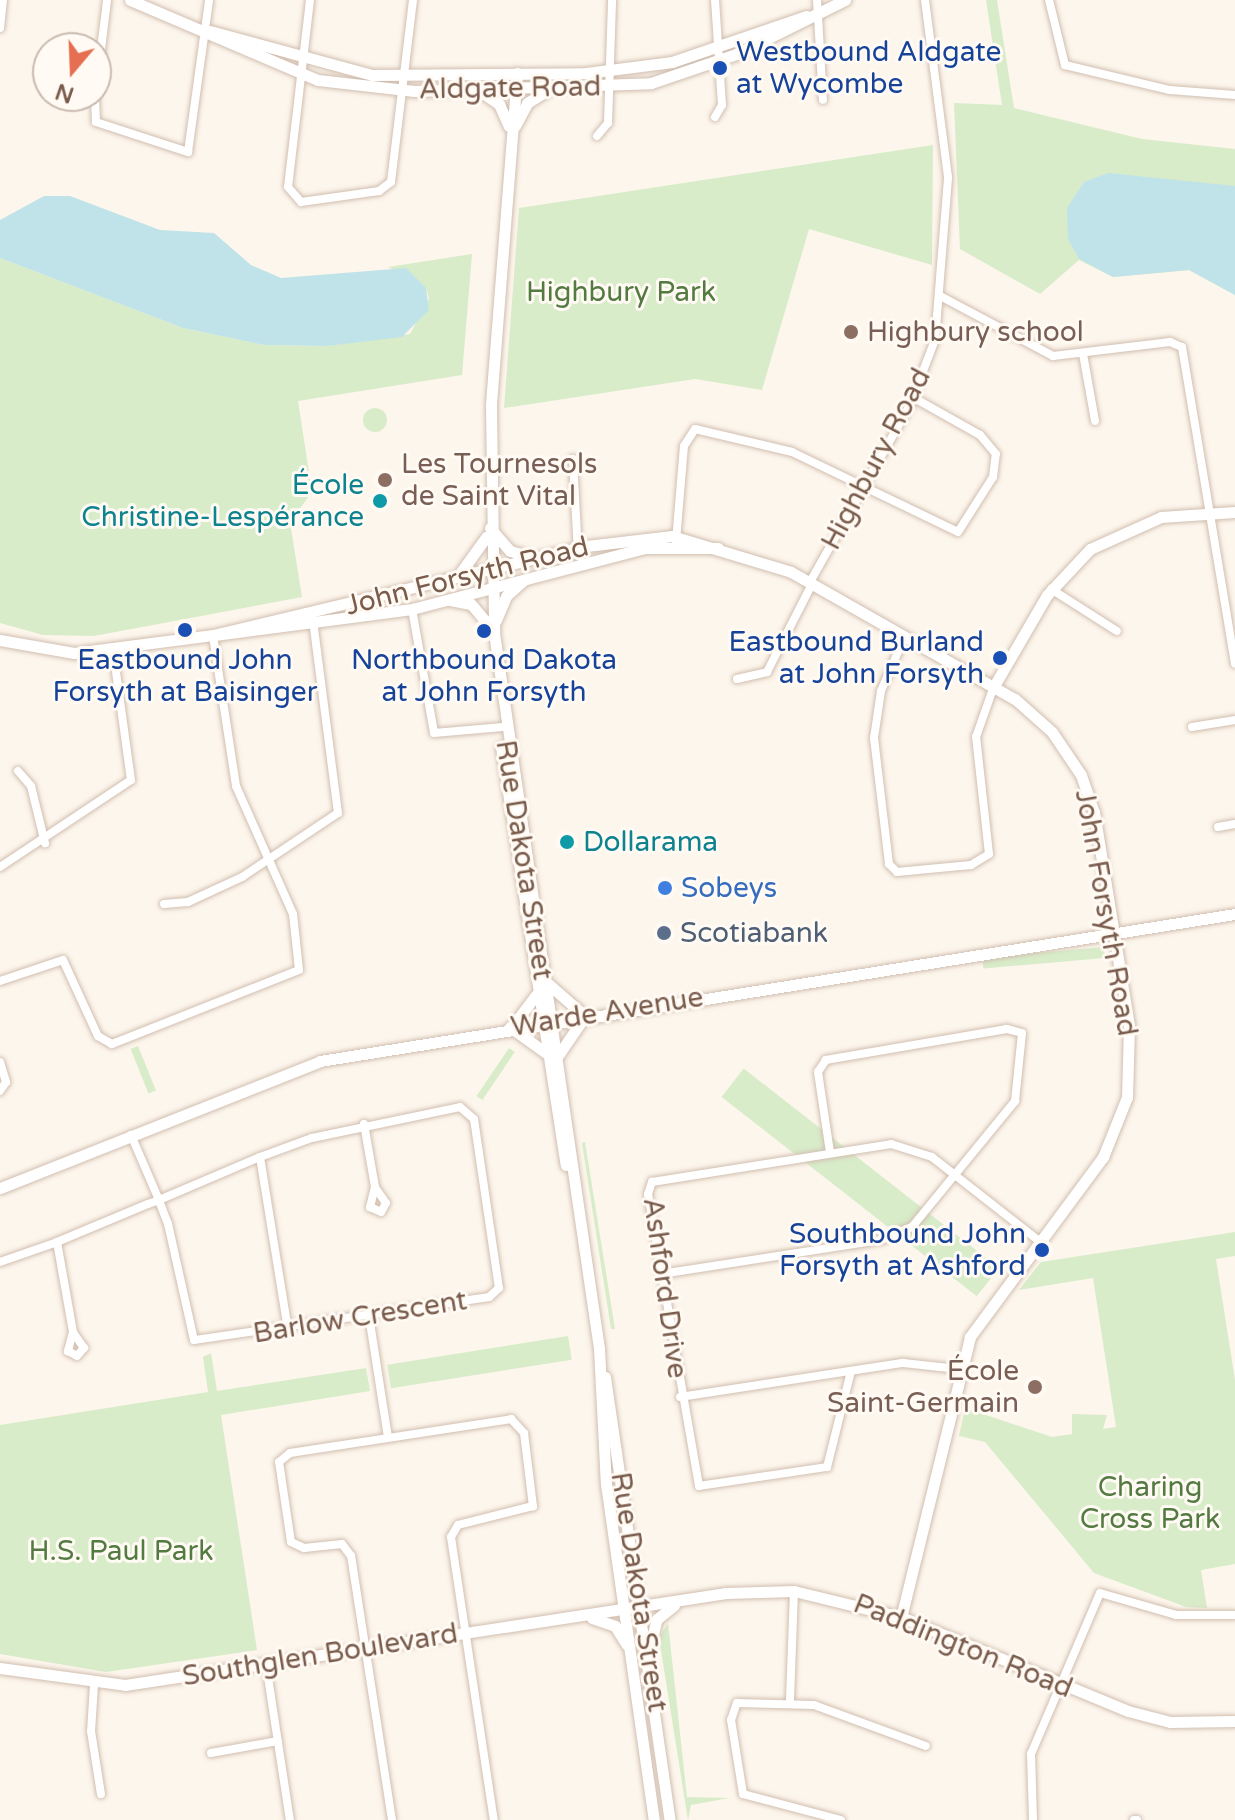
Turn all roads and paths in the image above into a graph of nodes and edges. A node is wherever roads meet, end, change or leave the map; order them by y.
1 (3, 0) edge
2 (107, 0) edge
3 (130, 0) edge
4 (209, 0) edge
5 (310, 0) edge
6 (413, 0) edge
7 (612, 0) edge
8 (715, 0) edge
9 (845, 0) edge
10 (925, 0) edge
11 (1049, 0) edge
12 (814, 9) edge
13 (0, 28) edge
14 (208, 30) junction
15 (103, 32) edge
16 (719, 53) junction
17 (302, 67) junction
18 (517, 73) junction
19 (611, 78) junction
20 (403, 83) junction
21 (555, 87) junction
22 (515, 88) junction
23 (472, 90) junction
24 (1235, 95) edge
25 (823, 100) dead end
26 (96, 112) edge
27 (715, 117) dead end
28 (512, 134) junction
29 (597, 136) dead end
30 (942, 297) junction
31 (1083, 354) junction
32 (914, 398) junction
33 (1095, 421) dead end
34 (573, 459) dead end
35 (864, 486) junction
36 (1211, 511) junction
37 (1235, 512) edge
38 (490, 528) junction
39 (676, 541) junction
40 (578, 552) junction
41 (542, 557) junction
42 (491, 570) junction
43 (528, 576) junction
44 (450, 581) junction
45 (811, 583) junction
46 (491, 586) junction
47 (1051, 589) junction
48 (441, 599) junction
49 (412, 609) junction
50 (312, 612) junction
51 (314, 627) junction
52 (1117, 631) dead end
53 (494, 633) junction
54 (213, 635) junction
55 (905, 636) junction
56 (0, 640) edge
57 (113, 650) junction
58 (1235, 664) edge
59 (737, 679) dead end
60 (994, 686) junction
61 (1235, 720) edge
62 (503, 727) junction
63 (1192, 727) dead end
64 (18, 771) dead end
65 (1235, 824) edge
66 (1218, 827) dead end
67 (45, 843) junction
68 (268, 862) junction
69 (0, 867) edge
70 (164, 904) dead end
71 (1235, 914) edge
72 (1114, 933) junction
73 (543, 978) junction
74 (0, 981) edge
75 (537, 991) junction
76 (585, 1016) junction
77 (546, 1021) junction
78 (510, 1027) junction
79 (551, 1058) junction
80 (0, 1062) edge
81 (0, 1091) edge
82 (364, 1124) junction
83 (131, 1135) junction
84 (830, 1152) junction
85 (260, 1157) junction
86 (956, 1176) junction
87 (375, 1187) dead end
88 (0, 1188) edge
89 (159, 1200) junction
90 (1039, 1241) junction
91 (57, 1242) junction
92 (0, 1262) edge
93 (661, 1274) junction
94 (369, 1316) junction
95 (288, 1329) junction
96 (73, 1332) dead end
97 (601, 1365) junction
98 (959, 1369) junction
99 (851, 1371) junction
100 (680, 1397) junction
101 (388, 1438) junction
102 (794, 1591) junction
103 (687, 1600) junction
104 (640, 1608) junction
105 (625, 1610) junction
106 (1235, 1615) edge
107 (901, 1617) junction
108 (568, 1618) junction
109 (465, 1632) junction
110 (366, 1647) junction
111 (632, 1654) junction
112 (647, 1659) junction
113 (266, 1664) junction
114 (0, 1668) edge
115 (1060, 1684) junction
116 (94, 1685) junction
117 (790, 1700) junction
118 (1235, 1721) edge
119 (278, 1741) junction
120 (926, 1746) dead end
121 (211, 1753) dead end
122 (101, 1794) dead end
123 (290, 1820) edge
124 (392, 1820) edge
125 (494, 1820) edge
126 (654, 1820) edge
127 (670, 1820) edge
128 (841, 1820) edge
129 (1033, 1820) edge

1 - 13 street
2 - 15 street
3 - 14 street, Aldgate Road
4 - 14 street
5 - 17 street
6 - 20 street
7 - 19 street
8 - 16 street
9 - 12 street, Aldgate Road
10 - 30 street, Highbury Road
11 - 24 street
12 - 16 street, Aldgate Road
12 - 25 street
14 - 17 street, Aldgate Road
14 - 26 street
16 - 19 street, Aldgate Road
16 - 27 street
17 - 20 street, Aldgate Road
17 - 20 street
18 - 19 street, Aldgate Road
18 - 20 street, Aldgate Road
18 - 22 street
19 - 21 street, Aldgate Road
19 - 29 street
20 - 23 street, Aldgate Road
21 - 22 street, Aldgate Road
21 - 28 street
22 - 23 street, Aldgate Road
22 - 28 street
23 - 28 street
28 - 38 street
30 - 31 street
30 - 32 street, Highbury Road
31 - 33 street
31 - 36 street
32 - 35 street, Highbury Road
32 - 35 street
34 - 40 street
35 - 39 street
35 - 45 street, Highbury Road
36 - 37 street
36 - 47 street
36 - 58 street
38 - 41 street
38 - 42 street
38 - 44 street
39 - 40 street, John Forsyth Road
39 - 43 street, John Forsyth Road
39 - 45 street, John Forsyth Road
40 - 41 street, John Forsyth Road
41 - 42 street, John Forsyth Road
42 - 44 street, John Forsyth Road
42 - 46 street
43 - 46 street, John Forsyth Road
43 - 53 street
44 - 50 street, John Forsyth Road
45 - 55 street, John Forsyth Road
45 - 59 street, Highbury Road
46 - 48 street, John Forsyth Road
46 - 53 street
47 - 52 street
47 - 60 street
48 - 49 street, John Forsyth Road
48 - 53 street
49 - 51 street, John Forsyth Road
49 - 62 street, John Forsyth Road
50 - 51 street
50 - 54 street, John Forsyth Road
51 - 54 street, John Forsyth Road
51 - 68 street
53 - 62 street
54 - 57 street, John Forsyth Road
54 - 68 street
55 - 60 street, John Forsyth Road
55 - 60 street
56 - 57 street, John Forsyth Road
57 - 67 street
60 - 72 street, John Forsyth Road
61 - 63 street
62 - 73 street, Rue Dakota Street
62 - 75 street, Rue Dakota Street
64 - 67 street
65 - 66 street
67 - 69 street
68 - 70 street
68 - 74 street
71 - 72 street, Warde Avenue
72 - 76 street, Warde Avenue
72 - 90 street, John Forsyth Road
73 - 76 street
73 - 77 street, Rue Dakota Street
75 - 77 street, Rue Dakota Street
75 - 78 street
76 - 77 street, Warde Avenue
76 - 79 street
77 - 78 street, Warde Avenue
77 - 79 street, Rue Dakota Street
78 - 79 street
78 - 83 street, Warde Avenue
79 - 97 street, Rue Dakota Street
80 - 81 street
82 - 85 street, Barlow Crescent
82 - 87 street
82 - 94 street, Barlow Crescent
83 - 88 street, Warde Avenue
83 - 89 street, Barlow Crescent
84 - 86 street, Ashford Drive
84 - 86 street
84 - 93 street, Ashford Drive
85 - 89 street, Barlow Crescent
85 - 95 street
86 - 90 street, Ashford Drive
86 - 93 street
89 - 91 street, Barlow Crescent
89 - 95 street, Barlow Crescent
90 - 98 street, John Forsyth Road
91 - 92 street, Barlow Crescent
91 - 96 street
93 - 100 street, Ashford Drive
94 - 95 street, Barlow Crescent
94 - 101 street
97 - 104 street, Rue Dakota Street
97 - 105 street, Rue Dakota Street
98 - 99 street
98 - 107 street, John Forsyth Road
99 - 100 street
99 - 100 street, Ashford Drive
101 - 109 street
101 - 110 street
102 - 103 street, Paddington Road
102 - 107 street, Paddington Road
102 - 117 street
103 - 104 street, Paddington Road
103 - 112 street
104 - 105 street, Southglen Boulevard
104 - 112 street, Rue Dakota Street
105 - 108 street, Southglen Boulevard
105 - 111 street, Rue Dakota Street
106 - 115 street
107 - 115 street, Paddington Road
108 - 109 street, Southglen Boulevard
108 - 111 street
109 - 110 street, Southglen Boulevard
109 - 125 street
110 - 113 street, Southglen Boulevard
110 - 124 street
111 - 126 street, Rue Dakota Street
112 - 127 street, Rue Dakota Street
113 - 116 street, Southglen Boulevard
113 - 119 street
114 - 116 street, Southglen Boulevard
115 - 118 street, Paddington Road
115 - 129 street
116 - 122 street
117 - 120 street
117 - 128 street
119 - 121 street
119 - 123 street

